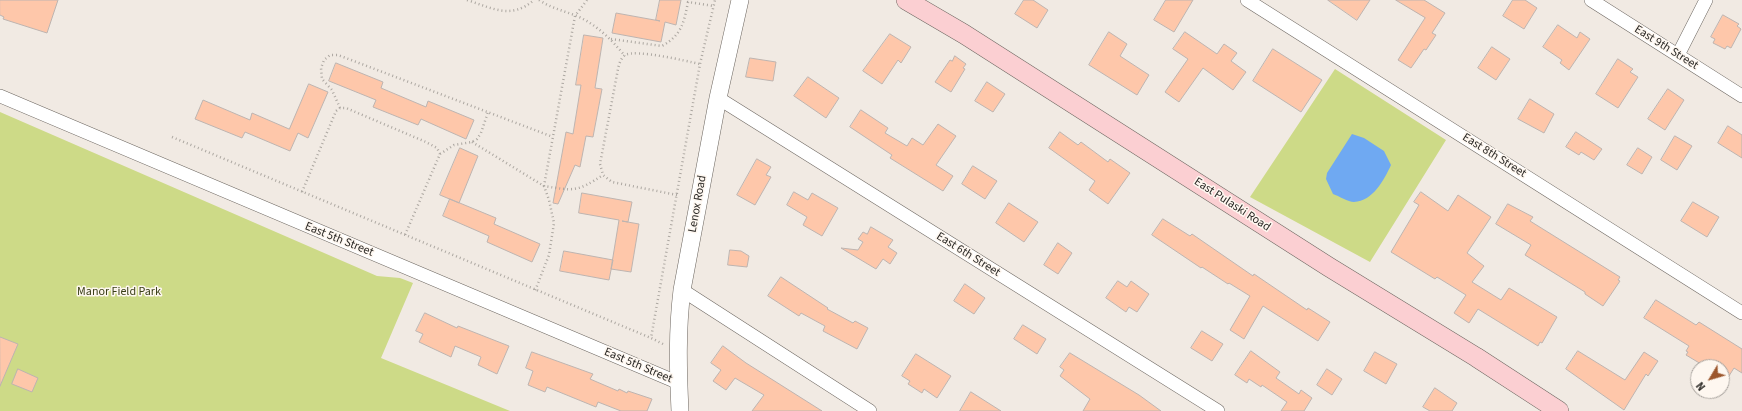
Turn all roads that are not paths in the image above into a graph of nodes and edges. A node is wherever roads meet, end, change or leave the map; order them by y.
1 (740, 0) edge
2 (906, 0) edge
3 (1247, 0) edge
4 (1591, 0) edge
5 (1706, 0) edge
6 (1678, 55) junction
7 (0, 96) edge
8 (1742, 96) edge
9 (718, 98) junction
10 (682, 290) junction
11 (1742, 313) edge
12 (679, 383) junction
13 (680, 411) edge
14 (870, 411) edge
15 (1218, 411) edge
16 (1559, 411) edge

1 - 9 street, Lenox Road
2 - 16 main road, East Pulaski Road
3 - 11 street, East 8th Street
4 - 6 street, East 9th Street
5 - 6 street
6 - 8 street, East 9th Street
7 - 12 street, East 5th Street
9 - 10 street, Lenox Road
9 - 15 street, East 6th Street
10 - 12 street, Lenox Road
10 - 14 street
12 - 13 street, Lenox Road

